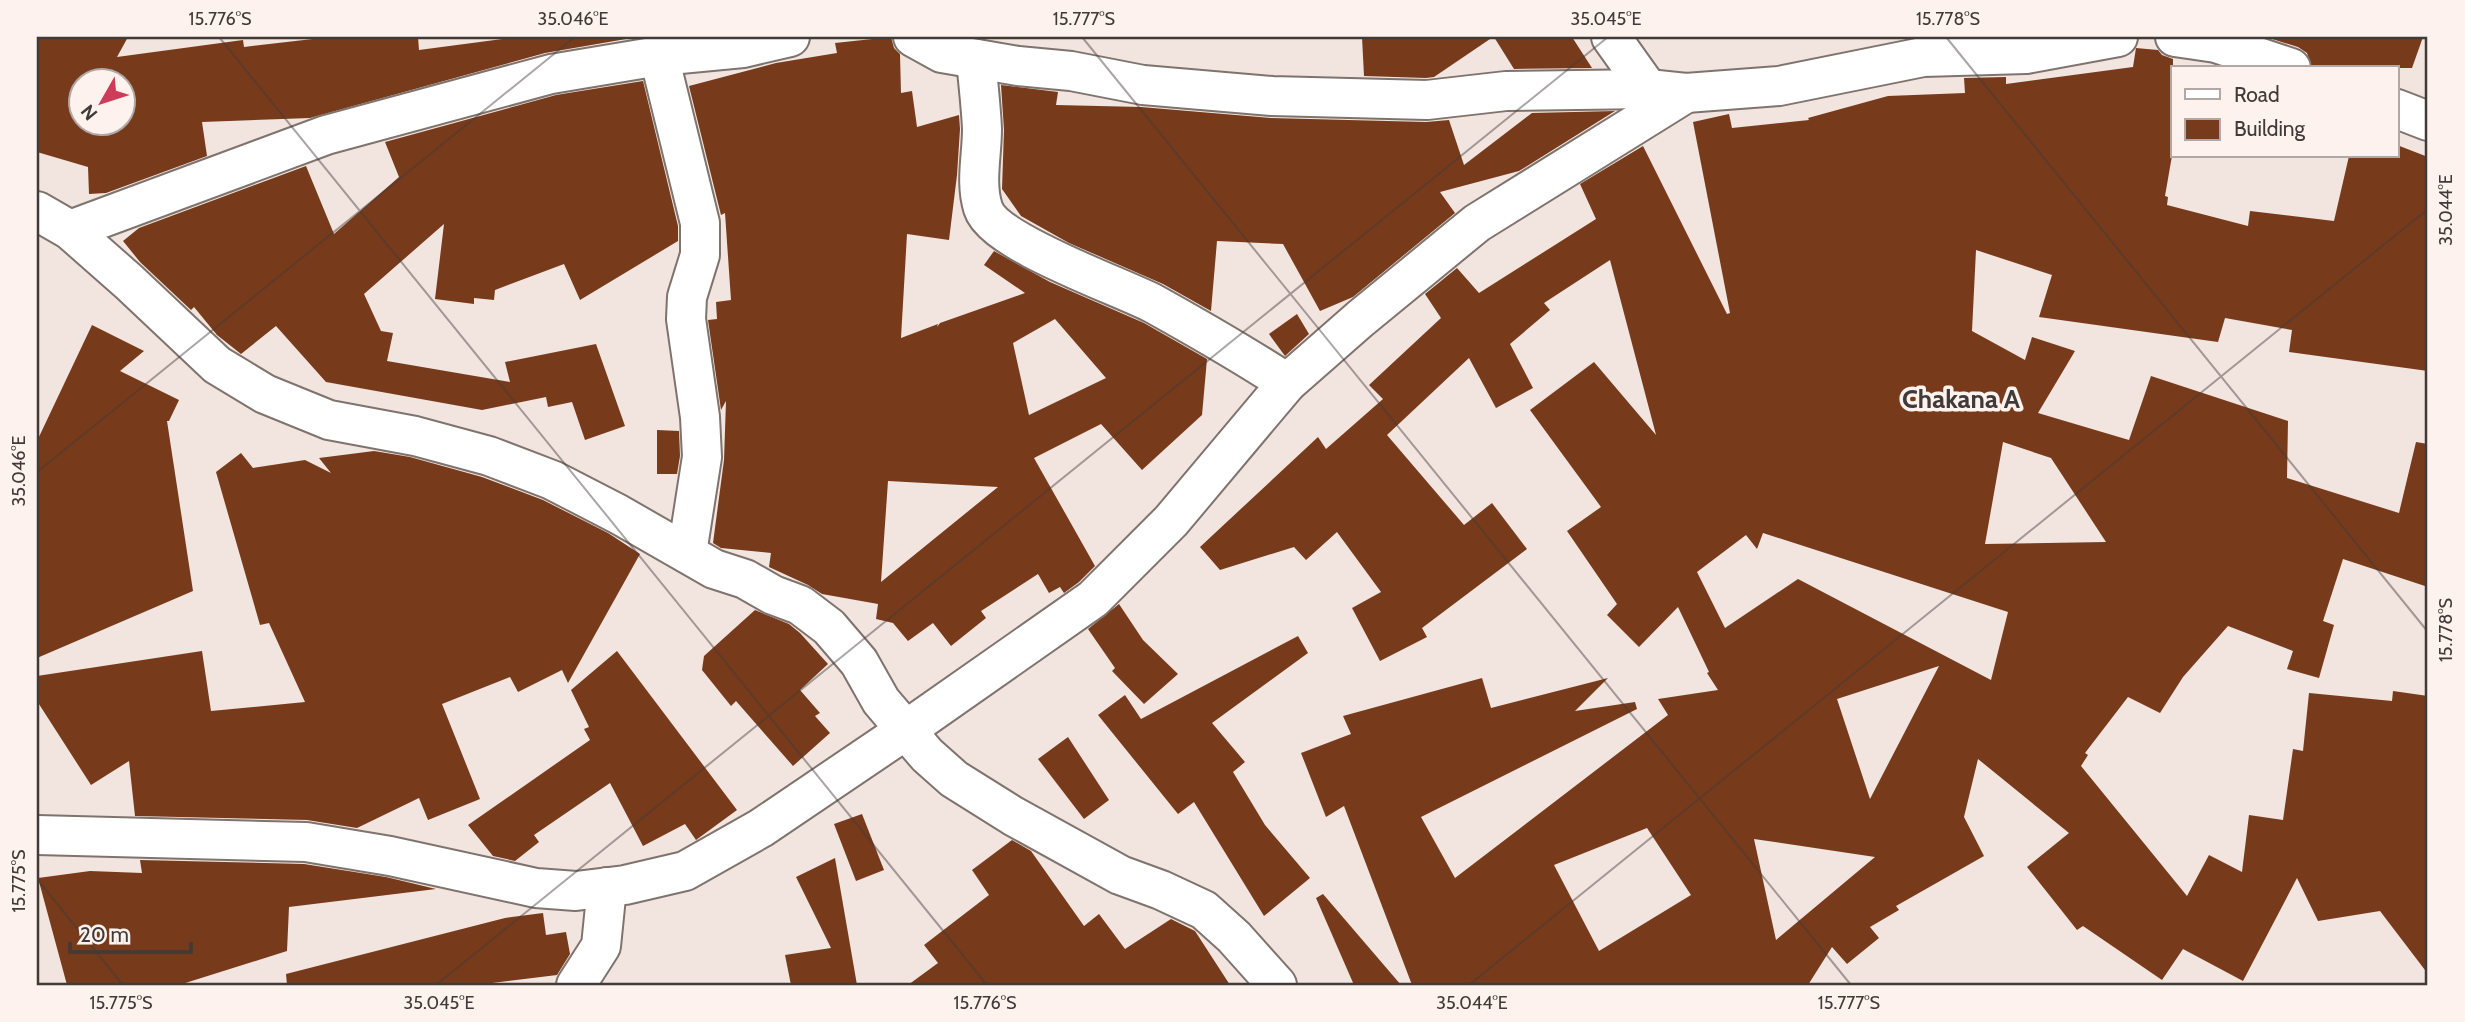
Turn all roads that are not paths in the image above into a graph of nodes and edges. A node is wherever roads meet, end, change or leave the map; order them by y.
1 (790, 37) edge
2 (914, 37) edge
3 (1611, 37) edge
4 (2175, 37) edge
5 (2111, 38) edge
6 (1922, 47) edge
7 (659, 56) junction
8 (975, 59) junction
9 (2285, 66) edge
10 (1648, 89) junction
11 (1686, 93) junction
12 (2398, 109) edge
13 (2428, 121) edge
14 (37, 211) edge
15 (70, 230) junction
16 (1287, 383) junction
17 (687, 553) junction
18 (906, 730) junction
19 (37, 835) edge
20 (607, 887) junction
21 (576, 985) edge
22 (1277, 985) edge

1 - 7 street
2 - 8 street
3 - 10 street
4 - 9 street
5 - 6 street
6 - 11 street
7 - 15 street
7 - 17 street
8 - 10 street
8 - 16 street
10 - 11 street
11 - 16 street
12 - 13 street
14 - 15 street
15 - 17 street
16 - 18 street
17 - 18 street
18 - 20 street
18 - 22 street
19 - 20 street
20 - 21 street

